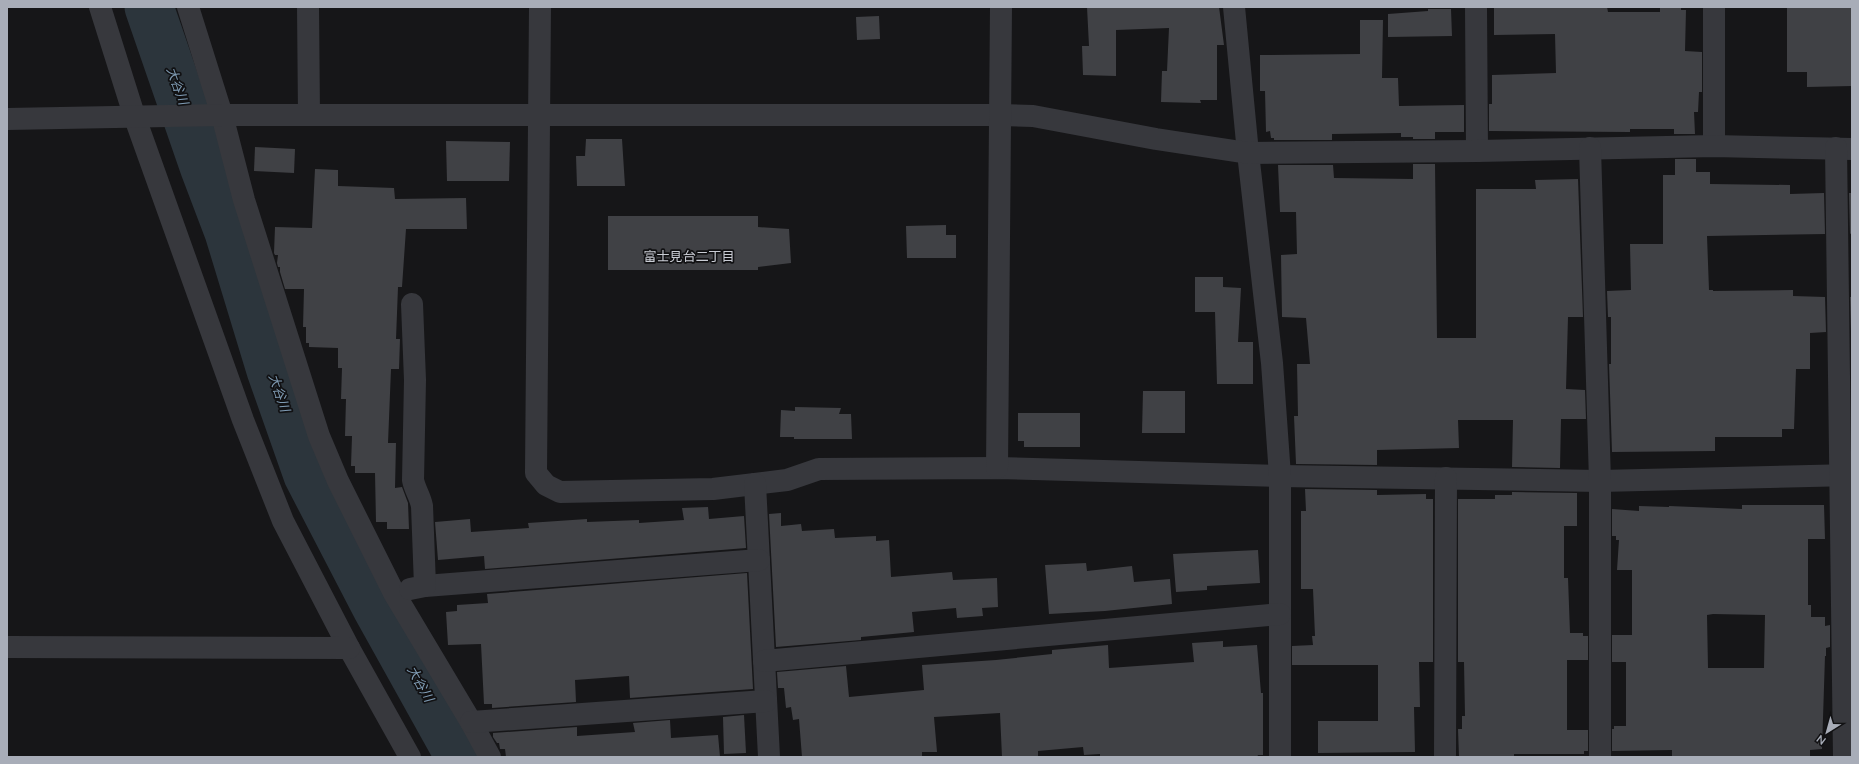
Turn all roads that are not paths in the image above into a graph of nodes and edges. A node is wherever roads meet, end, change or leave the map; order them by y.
1 (100, 7) edge
2 (188, 7) edge
3 (308, 7) edge
4 (540, 7) edge
5 (1001, 7) edge
6 (1234, 7) edge
7 (1476, 7) edge
8 (1714, 7) edge
9 (216, 115) junction
10 (309, 115) junction
11 (1000, 115) junction
12 (540, 116) junction
13 (145, 117) junction
14 (7, 119) edge
15 (1714, 146) junction
16 (1590, 148) junction
17 (1844, 149) edge
18 (1477, 151) junction
19 (1248, 153) junction
20 (412, 304) dead end
21 (997, 468) junction
22 (1845, 475) edge
23 (1280, 476) junction
24 (1446, 478) junction
25 (1600, 481) junction
26 (755, 484) junction
27 (759, 560) junction
28 (425, 586) junction
29 (394, 593) junction
30 (1280, 614) junction
31 (7, 647) edge
32 (349, 648) junction
33 (764, 661) junction
34 (766, 702) junction
35 (471, 722) junction
36 (410, 757) edge
37 (490, 757) edge
38 (769, 757) edge
39 (1280, 757) edge
40 (1445, 757) edge
41 (1600, 757) edge
42 (1844, 757) edge

1 - 13 street
2 - 9 street
3 - 10 street
4 - 12 street
5 - 11 street
6 - 19 street
7 - 18 street
8 - 15 street
9 - 10 street
9 - 13 street
9 - 29 street
10 - 12 street
11 - 12 street
11 - 19 street
11 - 21 street
12 - 26 street
13 - 14 street
13 - 32 street
15 - 16 street
15 - 17 street
16 - 18 street
16 - 25 street
17 - 22 street
18 - 19 street
19 - 23 street
20 - 28 street
21 - 23 street
21 - 26 street
22 - 25 street
22 - 42 street
23 - 24 street
23 - 30 street
24 - 25 street
24 - 40 street
25 - 41 street
26 - 27 street
27 - 28 street
27 - 33 street
28 - 29 street
29 - 35 street
30 - 33 street
30 - 39 street
31 - 32 street
32 - 36 street
33 - 34 street
34 - 35 street
34 - 38 street
35 - 37 street

